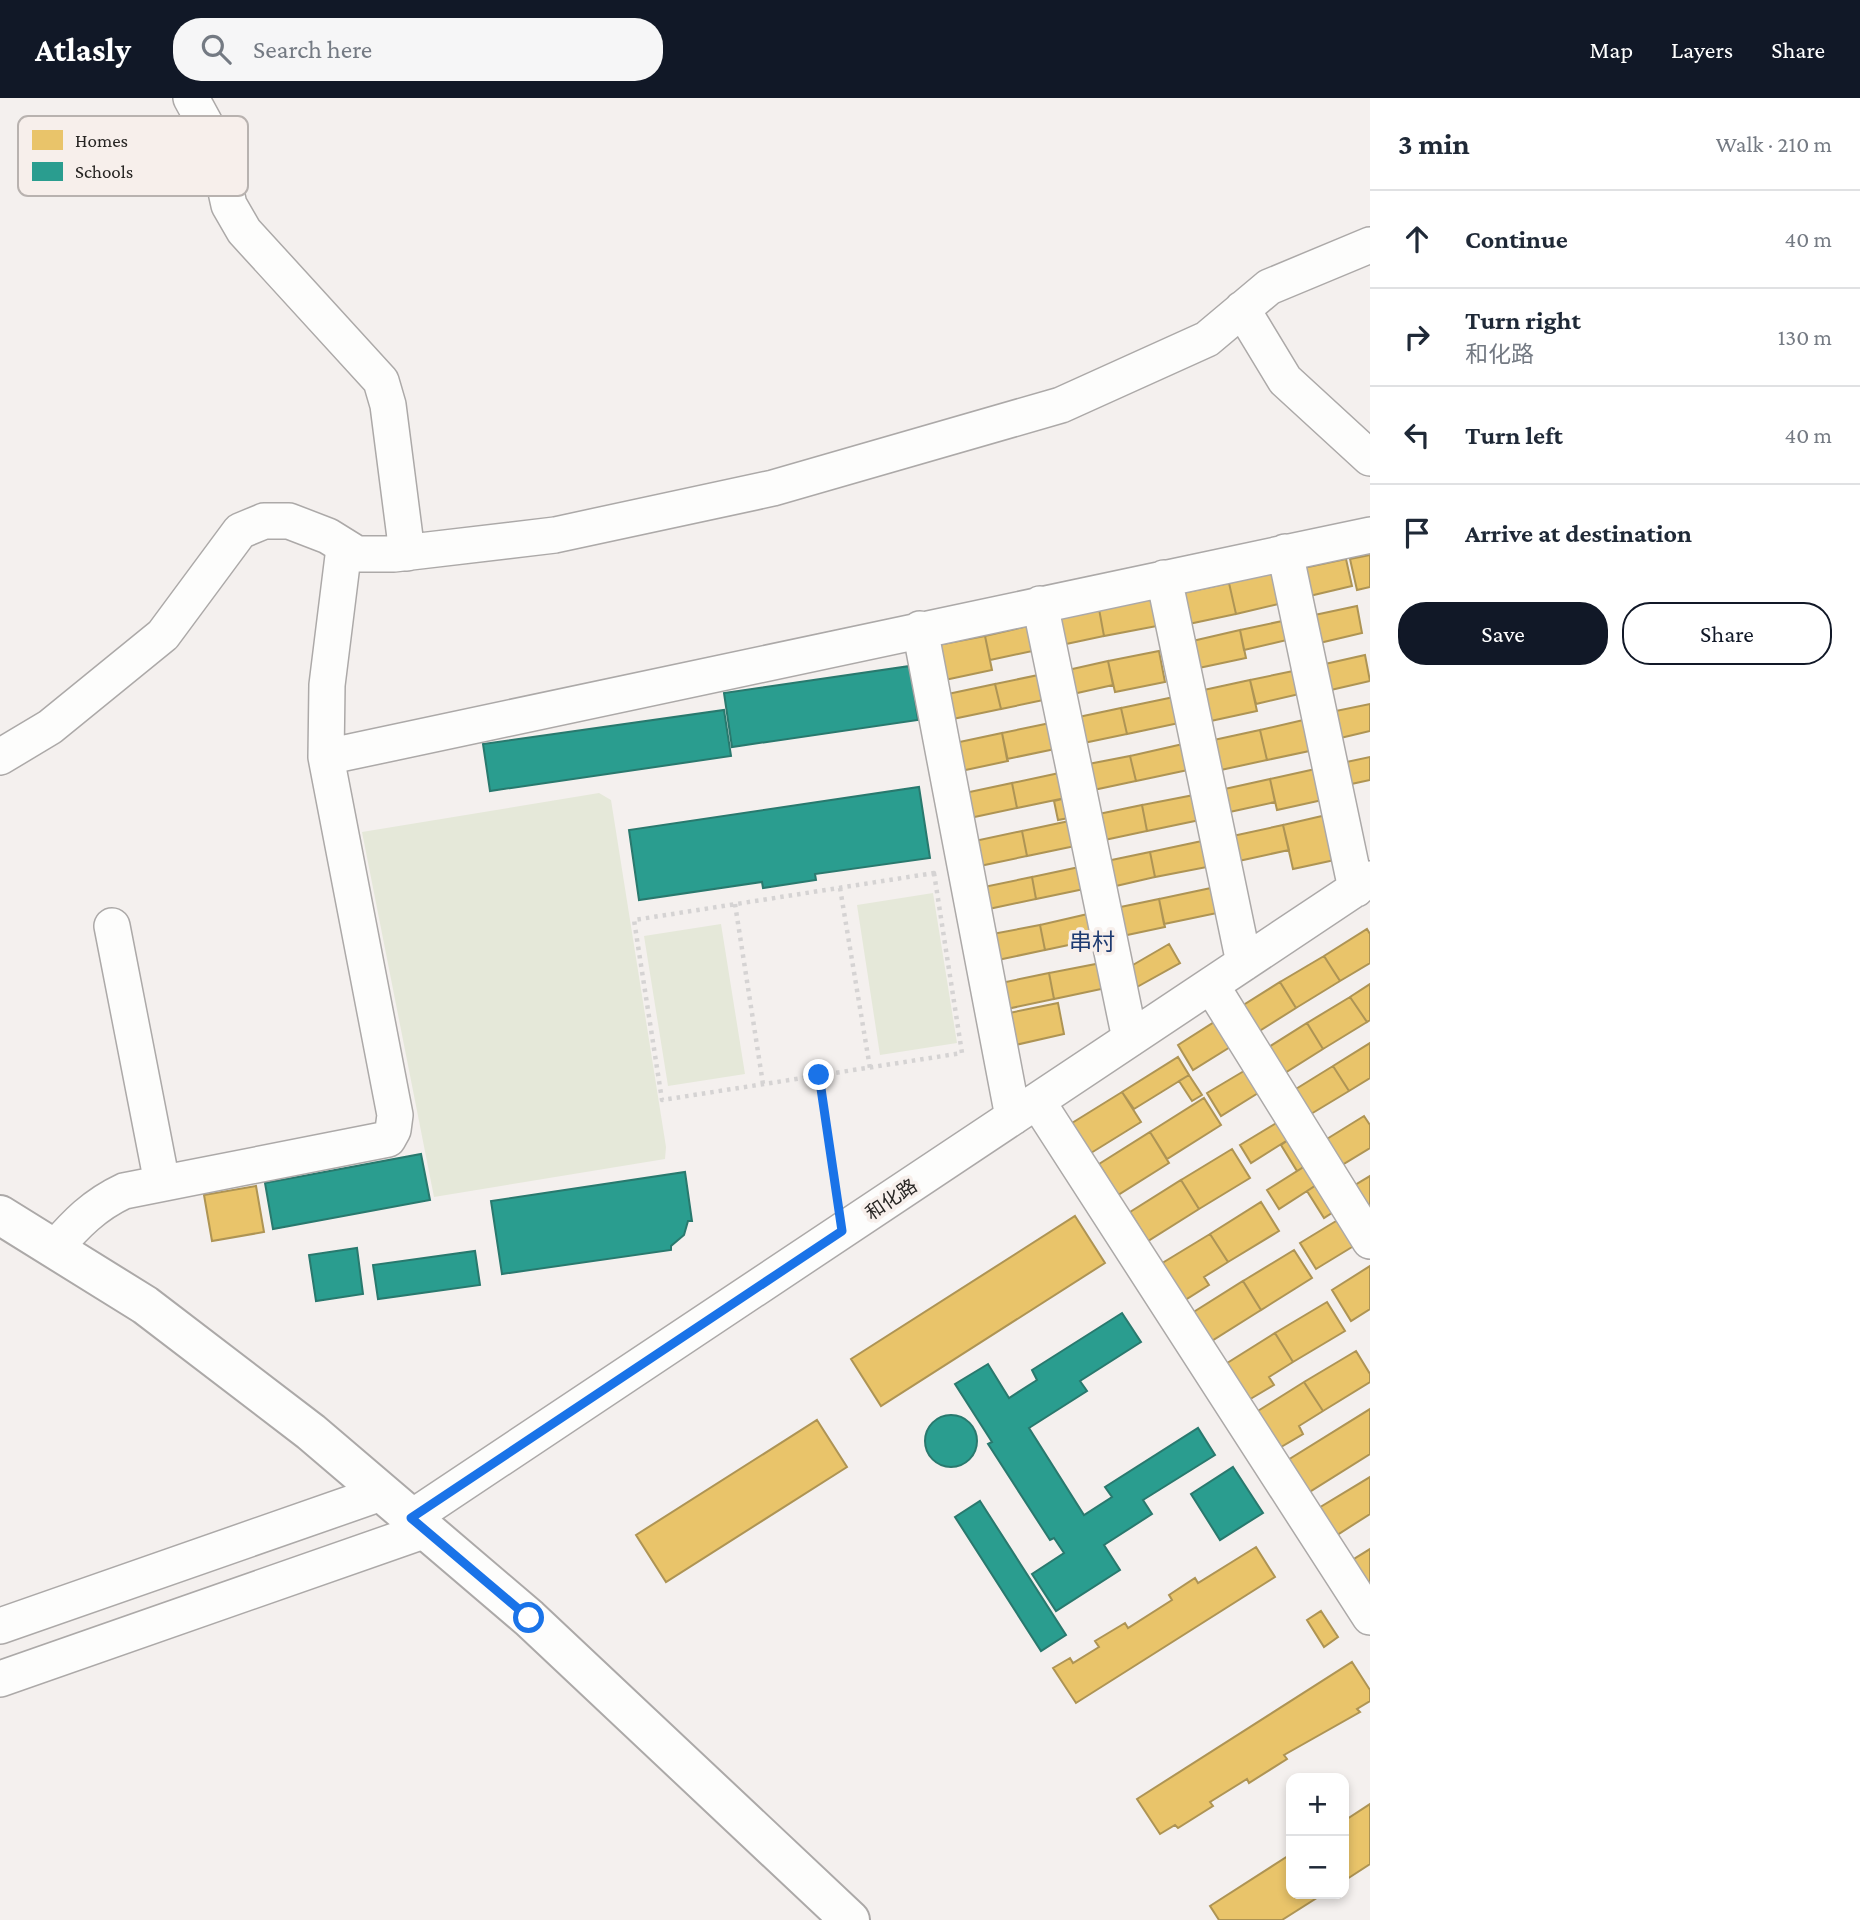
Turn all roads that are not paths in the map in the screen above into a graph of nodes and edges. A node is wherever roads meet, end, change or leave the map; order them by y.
1 (191, 98) edge
2 (201, 116) edge
3 (227, 196) edge
4 (1370, 246) edge
5 (1242, 309) junction
6 (1370, 458) edge
7 (1370, 535) edge
8 (344, 548) junction
9 (1285, 552) junction
10 (407, 553) junction
11 (1164, 578) junction
12 (1040, 604) junction
13 (920, 629) junction
14 (0, 757) edge
15 (326, 757) junction
16 (1363, 884) edge
17 (112, 926) dead end
18 (1244, 963) junction
19 (1211, 985) junction
20 (1130, 1039) junction
21 (1025, 1109) junction
22 (162, 1183) junction
23 (0, 1214) edge
24 (1370, 1241) edge
25 (55, 1248) junction
26 (381, 1493) junction
27 (418, 1524) junction
28 (1370, 1617) edge
29 (0, 1626) edge
30 (0, 1679) edge
31 (850, 1920) edge

1 - 2 street
3 - 10 street
4 - 5 street
5 - 6 street
5 - 10 street
7 - 9 street
8 - 10 street
8 - 14 street
8 - 15 street
9 - 11 street
9 - 16 street
11 - 12 street
11 - 18 street
12 - 13 street
12 - 20 street
13 - 15 street
13 - 21 street
15 - 22 street
16 - 18 street, 和化路
17 - 22 street
18 - 19 street, 和化路
19 - 20 street, 和化路
19 - 24 street
20 - 21 street, 和化路
21 - 27 street, 和化路
21 - 28 street
22 - 25 street
23 - 25 main road
25 - 26 main road
26 - 27 main road
26 - 29 street
27 - 30 street, 和化路
27 - 31 main road

